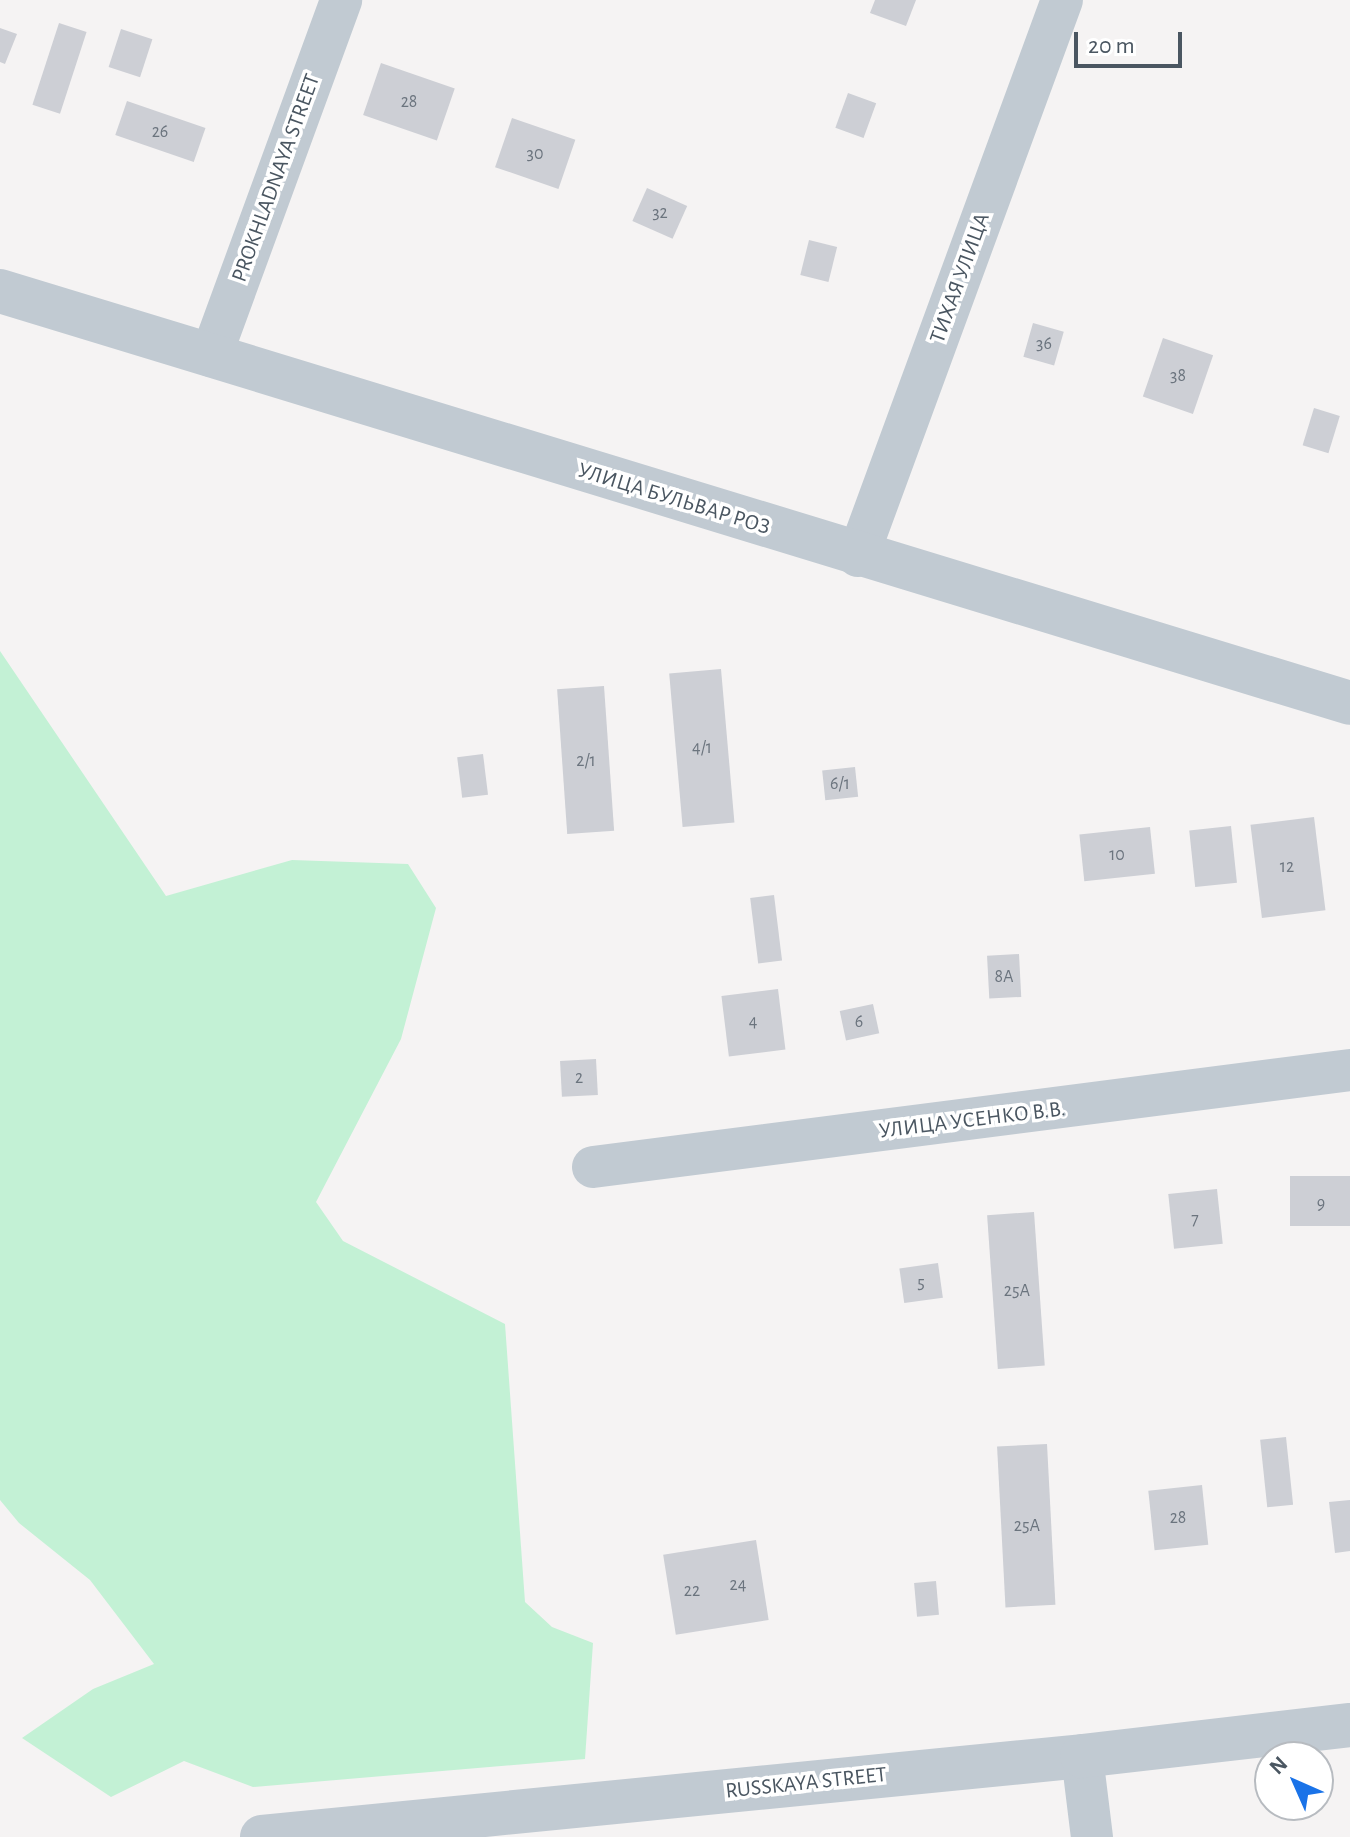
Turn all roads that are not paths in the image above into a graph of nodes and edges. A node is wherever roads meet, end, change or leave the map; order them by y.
1 (341, 0) edge
2 (1062, 0) edge
3 (0, 291) edge
4 (211, 356) junction
5 (858, 556) junction
6 (1350, 703) edge
7 (1350, 1070) edge
8 (593, 1167) dead end
9 (1350, 1725) edge
10 (1082, 1756) junction
11 (406, 1830) edge
12 (262, 1837) edge
13 (1092, 1837) edge

1 - 4 street, PROKHLADNAYA STREET
2 - 5 street, ТИХАЯ УЛИЦА
3 - 4 street, УЛИЦА БУЛЬВАР РОЗ
4 - 5 street, УЛИЦА БУЛЬВАР РОЗ
5 - 6 street, УЛИЦА БУЛЬВАР РОЗ
7 - 8 street, УЛИЦА УСЕНКО В.В.
9 - 10 street, RUSSKAYA STREET
10 - 11 street, RUSSKAYA STREET
10 - 13 street
11 - 12 street, RUSSKAYA STREET

